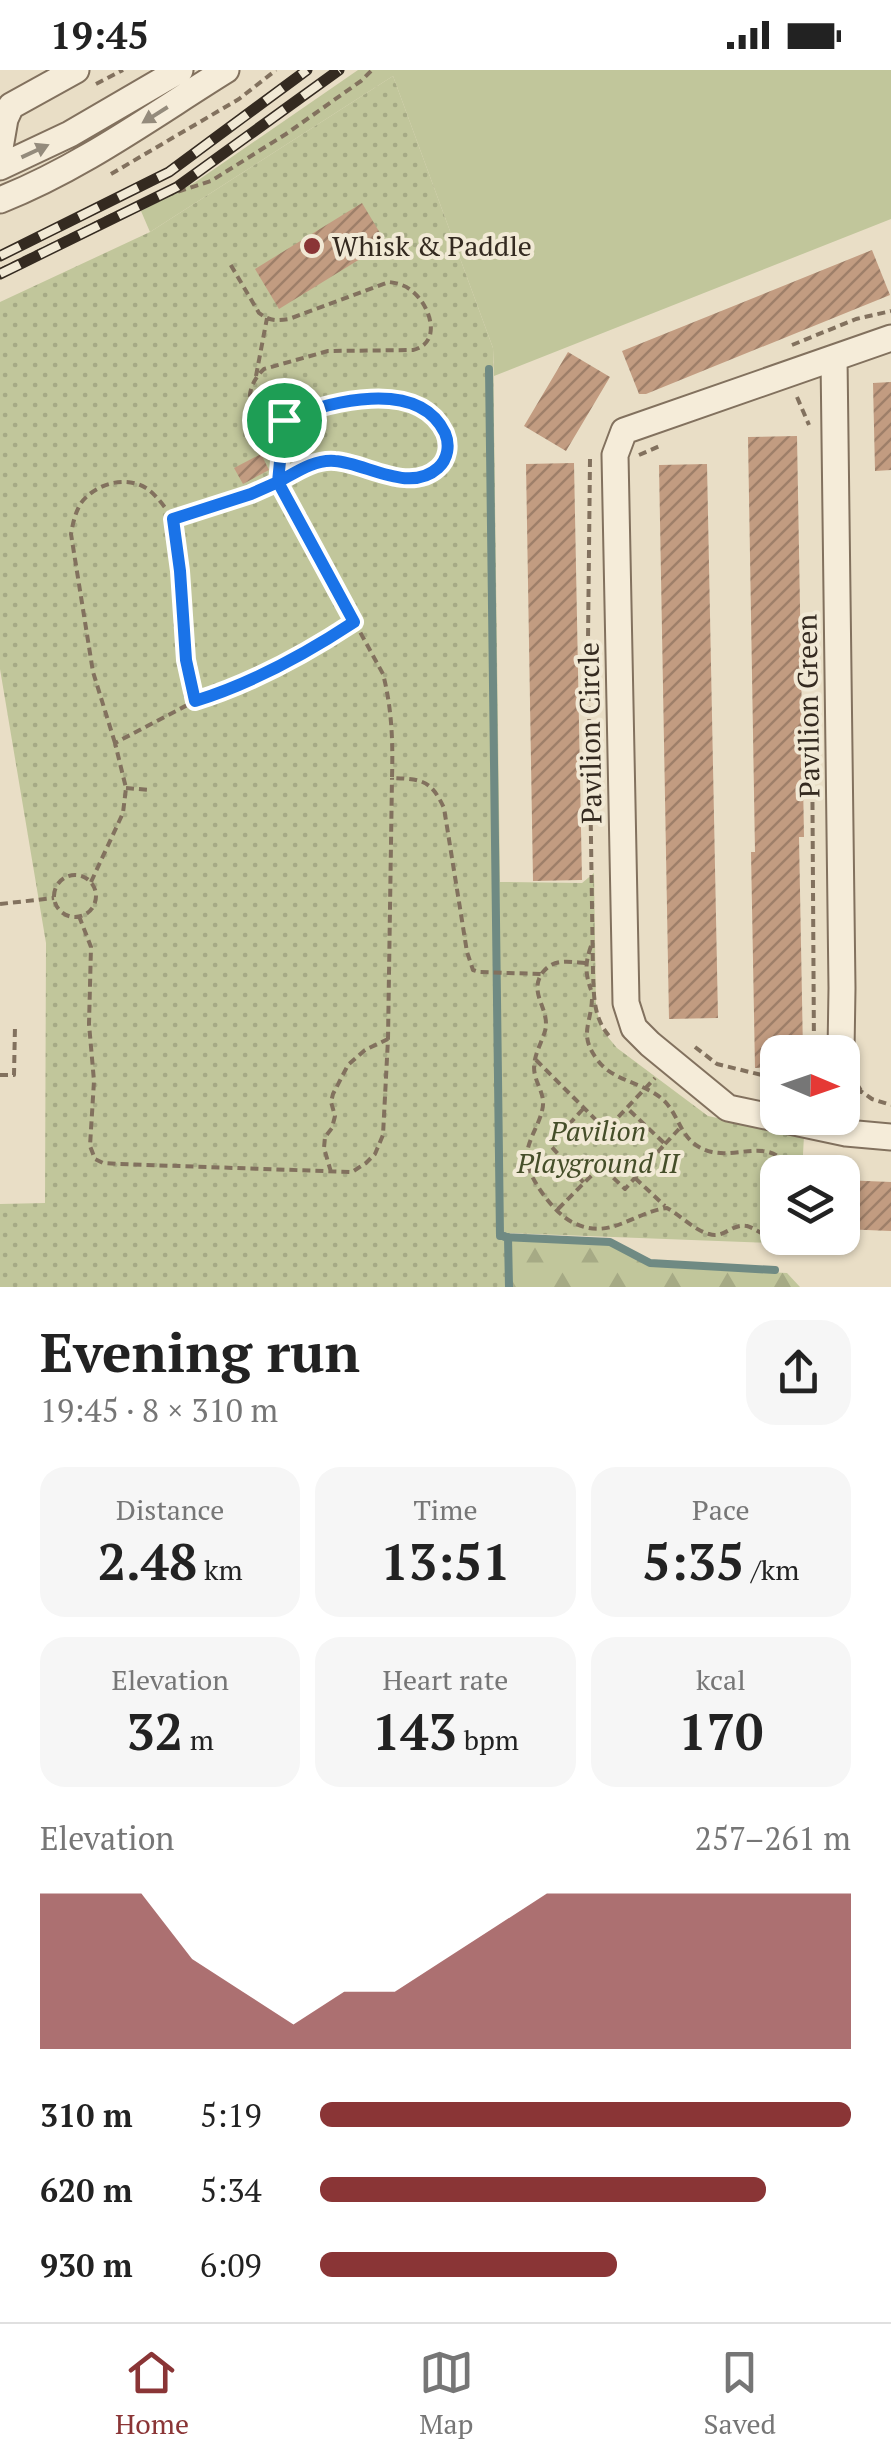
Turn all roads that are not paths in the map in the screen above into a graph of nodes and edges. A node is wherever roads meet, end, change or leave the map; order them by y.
1 (76, 70) edge
2 (226, 70) edge
3 (168, 73) edge
4 (0, 148) edge
5 (0, 167) edge
6 (1, 195) edge
7 (891, 338) edge
8 (834, 358) junction
9 (841, 1035) edge
10 (760, 1112) edge
11 (860, 1127) edge
12 (891, 1138) edge

1 - 4 street
2 -> 6 street
5 -> 3 street
7 - 8 street, Pavilion Circle
8 - 9 street, Pavilion Green
8 - 10 street, Pavilion Circle
11 - 12 street, Pavilion Circle

